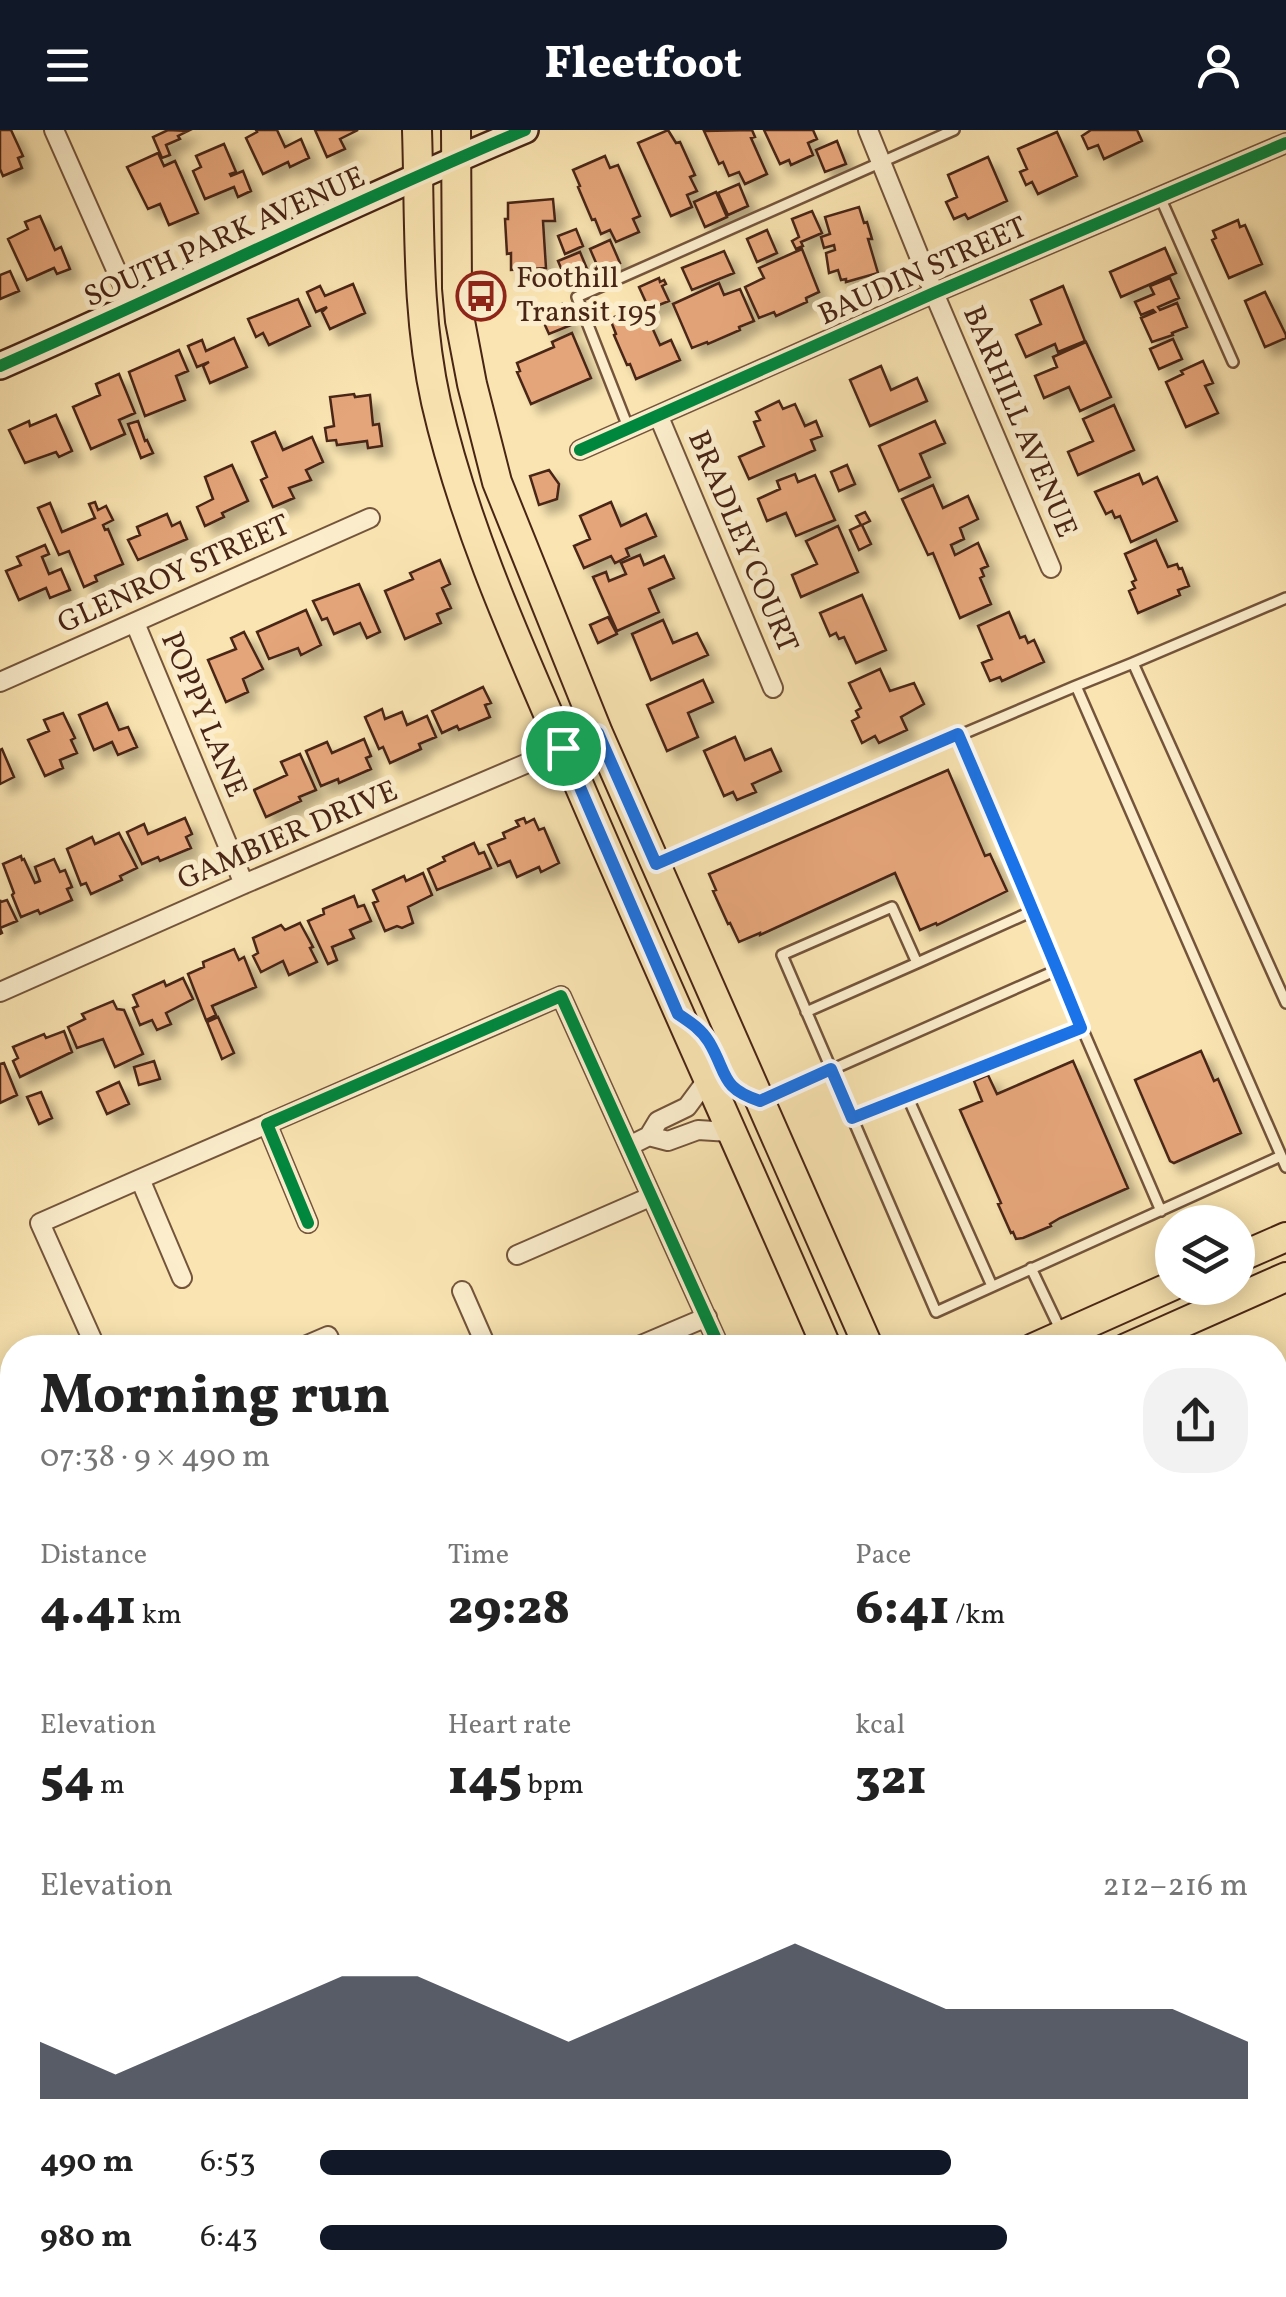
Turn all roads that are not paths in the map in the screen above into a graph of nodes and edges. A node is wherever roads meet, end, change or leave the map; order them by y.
1 (54, 130) edge
2 (417, 130) edge
3 (525, 130) edge
4 (868, 130) edge
5 (954, 130) edge
6 (1286, 143) edge
7 (457, 144) edge
8 (881, 163) junction
9 (419, 176) junction
10 (1160, 197) junction
11 (934, 293) junction
12 (133, 308) junction
13 (1233, 362) dead end
14 (0, 366) edge
15 (659, 417) junction
16 (629, 430) junction
17 (580, 450) dead end
18 (370, 518) dead end
19 (1051, 568) dead end
20 (1286, 598) edge
21 (134, 623) junction
22 (1133, 663) junction
23 (0, 682) edge
24 (1076, 686) junction
25 (773, 688) dead end
26 (598, 733) junction
27 (958, 734) junction
28 (563, 748) junction
29 (656, 864) junction
30 (620, 880) junction
31 (244, 884) junction
32 (1035, 910) junction
33 (917, 963) junction
34 (1057, 970) junction
35 (0, 992) edge
36 (1286, 1003) edge
37 (806, 1012) junction
38 (678, 1014) junction
39 (1081, 1028) junction
40 (831, 1069) junction
41 (707, 1080) junction
42 (908, 1098) junction
43 (760, 1101) junction
44 (852, 1118) junction
45 (267, 1124) junction
46 (730, 1132) junction
47 (649, 1136) junction
48 (629, 1146) junction
49 (1281, 1156) junction
50 (1286, 1167) edge
51 (140, 1179) junction
52 (650, 1198) junction
53 (1158, 1205) edge
54 (1174, 1205) edge
55 (1155, 1214) edge
56 (308, 1222) dead end
57 (1286, 1237) edge
58 (1255, 1251) edge
59 (517, 1256) dead end
60 (1032, 1268) junction
61 (1286, 1277) edge
62 (182, 1278) dead end
63 (992, 1286) junction
64 (462, 1290) dead end
65 (1155, 1293) edge
66 (707, 1317) junction
67 (1062, 1334) joint
68 (90, 1335) edge
69 (481, 1335) edge
70 (665, 1335) edge
71 (715, 1335) edge
72 (821, 1335) edge
73 (863, 1335) edge
74 (1155, 1335) edge

1 - 12 street
2 - 9 main road
3 - 7 street, SOUTH PARK AVENUE
4 - 8 street, BARHILL AVENUE
5 - 8 lane
6 - 10 street, BAUDIN STREET
7 - 9 street, SOUTH PARK AVENUE
7 - 26 main road
8 - 11 street, BARHILL AVENUE
8 - 16 lane
9 - 12 street, SOUTH PARK AVENUE
9 - 28 main road
10 - 11 street, BAUDIN STREET
10 - 13 lane
11 - 15 street, BAUDIN STREET
11 - 19 street, BARHILL AVENUE
12 - 14 street, SOUTH PARK AVENUE
15 - 16 street, BAUDIN STREET
15 - 25 street, BRADLEY COURT
16 - 17 street, BAUDIN STREET
18 - 21 street, GLENROY STREET
20 - 22 lane
21 - 23 street, GLENROY STREET
21 - 31 street, POPPY LANE
22 - 24 lane
22 - 36 lane
24 - 27 lane
24 - 49 lane
26 - 28 street, GAMBIER DRIVE
26 - 29 main road
27 - 29 lane
27 - 32 lane
28 - 30 main road
28 - 31 street, GAMBIER DRIVE
29 - 30 main road
29 - 43 main road
30 - 38 main road
31 - 35 street, GAMBIER DRIVE
32 - 33 lane
32 - 34 lane
33 - 37 lane
33 - 37 lane
34 - 39 lane
34 - 40 lane
37 - 40 lane
38 - 41 main road
38 - 43 main road
39 - 42 lane
39 - 53 lane
40 - 43 lane
40 - 44 lane
41 - 46 main road
41 - 47 street
42 - 44 lane
42 - 63 lane
43 - 73 main road
44 - 63 lane
45 - 48 street
45 - 51 street
45 - 56 street
46 - 47 street
46 - 72 main road
47 - 48 street
48 - 52 street
49 - 50 lane
49 - 54 lane
51 - 62 street
51 - 68 street
52 - 59 street
52 - 66 street
55 - 60 lane
57 - 58 main road
60 - 63 lane
60 - 67 lane
61 - 74 main road
64 - 69 street
65 - 67 main road
66 - 70 street
66 - 71 street

